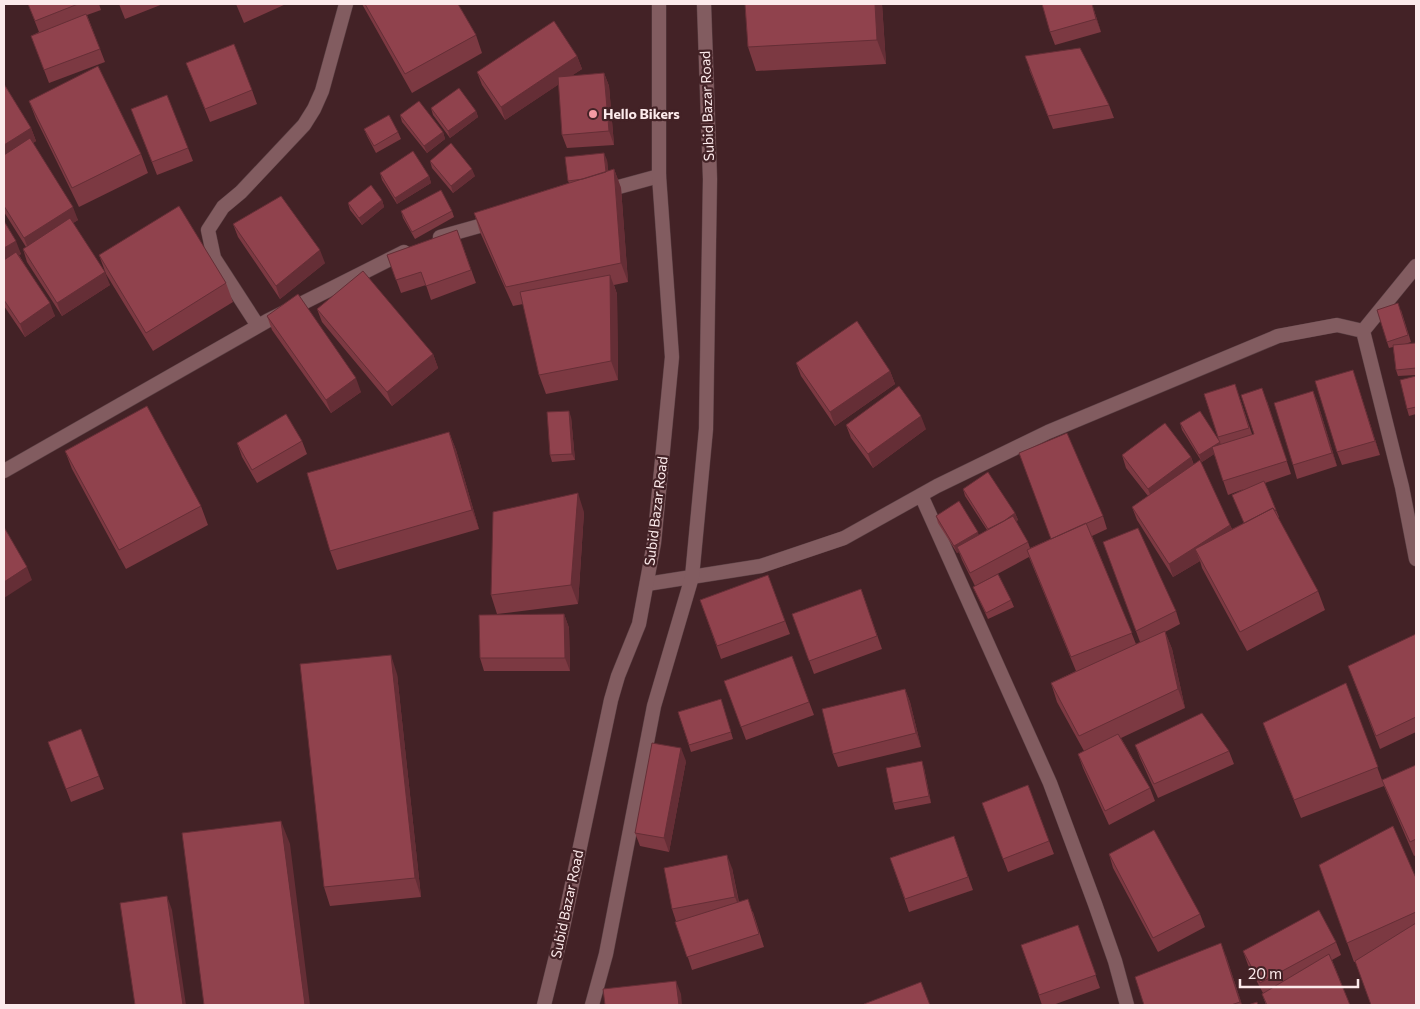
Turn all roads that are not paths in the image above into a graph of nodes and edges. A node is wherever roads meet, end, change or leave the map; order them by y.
1 (346, 4) edge
2 (659, 4) edge
3 (704, 4) edge
4 (659, 176) junction
5 (595, 193) edge
6 (513, 216) edge
7 (1416, 266) edge
8 (258, 326) junction
9 (1363, 331) junction
10 (4, 471) edge
11 (921, 495) junction
12 (1416, 559) edge
13 (692, 577) junction
14 (647, 584) junction
15 (544, 1005) edge
16 (592, 1005) edge
17 (1127, 1005) edge

1 - 8 street
2 - 4 street, Subid Bazar Road
3 - 13 street, Subid Bazar Road
4 - 5 street
4 - 14 street, Subid Bazar Road
6 - 8 street
7 - 9 street
8 - 10 street
9 - 11 street
9 - 12 street
11 - 13 street
11 - 17 street
13 - 14 street
13 - 16 street, Subid Bazar Road
14 - 15 street, Subid Bazar Road

